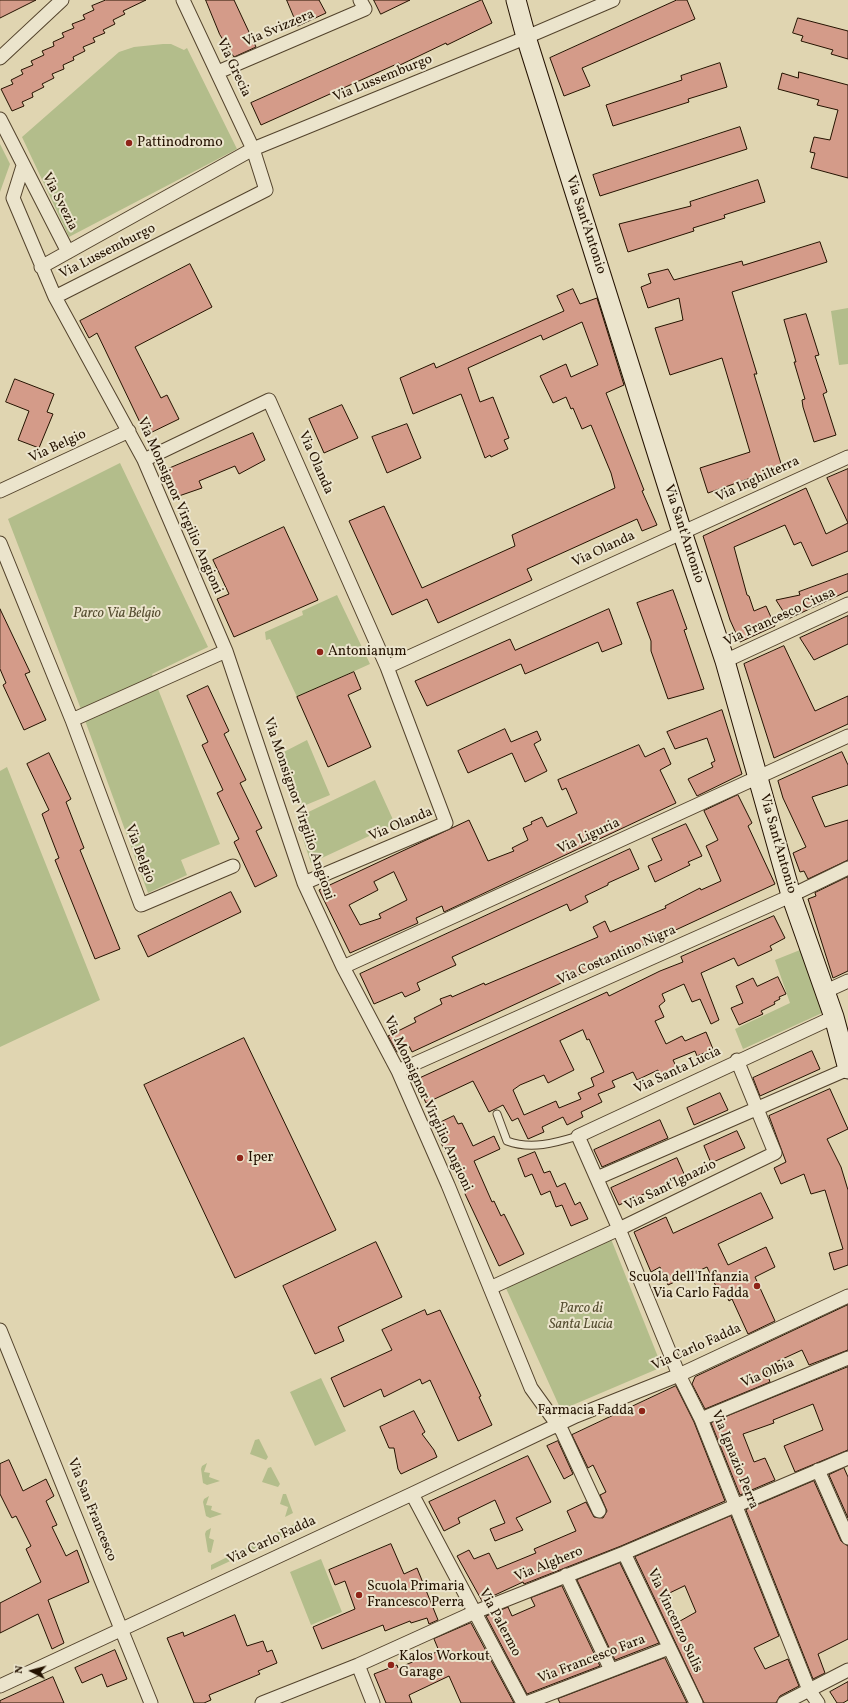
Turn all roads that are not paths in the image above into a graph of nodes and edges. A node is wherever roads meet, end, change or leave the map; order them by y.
1 (62, 0) edge
2 (183, 0) edge
3 (360, 0) edge
4 (613, 0) edge
5 (520, 1) edge
6 (526, 37) junction
7 (0, 58) edge
8 (218, 72) junction
9 (0, 119) edge
10 (253, 150) junction
11 (23, 166) junction
12 (68, 252) junction
13 (41, 267) junction
14 (55, 297) junction
15 (129, 431) junction
16 (848, 457) edge
17 (144, 460) junction
18 (0, 491) edge
19 (682, 532) junction
20 (0, 542) edge
21 (848, 604) edge
22 (226, 651) junction
23 (725, 661) junction
24 (387, 667) junction
25 (72, 720) junction
26 (848, 736) edge
27 (758, 777) junction
28 (233, 866) dead end
29 (848, 868) edge
30 (304, 883) junction
31 (791, 895) junction
32 (343, 967) junction
33 (848, 981) edge
34 (824, 992) junction
35 (834, 1017) junction
36 (737, 1060) junction
37 (848, 1069) edge
38 (398, 1072) junction
39 (755, 1108) junction
40 (497, 1114) dead end
41 (578, 1136) junction
42 (596, 1178) junction
43 (620, 1229) junction
44 (490, 1288) junction
45 (848, 1296) edge
46 (0, 1330) edge
47 (848, 1358) edge
48 (679, 1374) junction
49 (701, 1419) junction
50 (557, 1424) junction
51 (848, 1458) edge
52 (818, 1470) junction
53 (412, 1494) junction
54 (735, 1506) junction
55 (599, 1511) dead end
56 (848, 1538) edge
57 (624, 1553) junction
58 (566, 1575) junction
59 (475, 1612) junction
60 (122, 1629) junction
61 (669, 1648) junction
62 (358, 1665) junction
63 (611, 1670) junction
64 (848, 1670) edge
65 (0, 1686) edge
66 (809, 1690) junction
67 (151, 1703) edge
68 (262, 1703) edge
69 (373, 1703) edge
70 (525, 1703) edge
71 (696, 1703) edge
72 (784, 1703) edge
73 (818, 1703) edge

1 - 7 street
2 - 8 street, Via Grecia
3 - 8 street, Via Svizzera
4 - 6 street, Via Lussemburgo
5 - 6 street, Via Sant'Antonio
6 - 10 street, Via Lussemburgo
6 - 19 street, Via Sant'Antonio
8 - 10 street, Via Grecia
9 - 11 street, Via Svezia
10 - 12 street, Via Lussemburgo
10 - 14 street, Via Lussemburgo
11 - 12 street, Via Svezia
11 - 13 street, Via Svezia
12 - 13 street, Via Lussemburgo
13 - 14 street, Via Monsignor Virgilio Angioni
14 - 15 street, Via Monsignor Virgilio Angioni
15 - 17 street, Via Monsignor Virgilio Angioni
15 - 18 street, Via Belgio
16 - 19 street, Via Inghilterra
17 - 22 street, Via Monsignor Virgilio Angioni
17 - 24 street, Via Olanda
19 - 23 street, Via Sant'Antonio
19 - 24 street, Via Olanda
20 - 25 street, Via Belgio
21 - 23 street, Via Francesco Ciusa
22 - 25 street
22 - 30 street, Via Monsignor Virgilio Angioni
23 - 27 street, Via Sant'Antonio
24 - 30 street, Via Olanda
25 - 28 street, Via Belgio
26 - 27 street, Via Liguria
27 - 31 street, Via Sant'Antonio
27 - 32 street, Via Liguria
29 - 31 street, Via Costantino Nigra
30 - 32 street, Via Monsignor Virgilio Angioni
31 - 34 street, Via Sant'Antonio
31 - 38 street, Via Costantino Nigra
32 - 38 street, Via Monsignor Virgilio Angioni
33 - 34 street
34 - 35 street, Via Sant'Antonio
35 - 36 street, Via Santa Lucia
35 - 37 street, Via Sant'Antonio
36 - 39 street, Via Sant'Ignazio
36 - 41 street, Via Santa Lucia
37 - 39 street
38 - 44 street, Via Monsignor Virgilio Angioni
39 - 42 street
39 - 43 street, Via Sant'Ignazio
40 - 41 lane
41 - 42 street
42 - 43 street
43 - 44 street, Via Sant'Ignazio
43 - 48 street, Via Ignazio Perra
44 - 50 street, Via Monsignor Virgilio Angioni
45 - 48 street, Via Carlo Fadda
46 - 60 street, Via San Francesco
47 - 49 street, Via Olbia
48 - 49 street, Via Ignazio Perra
48 - 50 street, Via Carlo Fadda
49 - 54 street, Via Ignazio Perra
50 - 53 street, Via Carlo Fadda
50 - 55 street
51 - 52 street, Via Alghero
52 - 54 street, Via Alghero
52 - 56 street
53 - 59 street, Via Palermo
53 - 60 street, Via Carlo Fadda
54 - 57 street, Via Alghero
54 - 66 street, Via Ignazio Perra
57 - 58 street, Via Alghero
57 - 61 street, Via Vincenzo Sulis
58 - 59 street, Via Alghero
58 - 63 street
59 - 62 street, Via Alghero
59 - 70 street, Via Palermo
60 - 65 street, Via Carlo Fadda
60 - 67 street, Via San Francesco
61 - 63 street, Via Francesco Fara
61 - 71 street, Via Vincenzo Sulis
62 - 68 street, Via Alghero
62 - 69 street
63 - 70 street, Via Francesco Fara
64 - 66 street
66 - 72 street
66 - 73 street, Via Ignazio Perra

